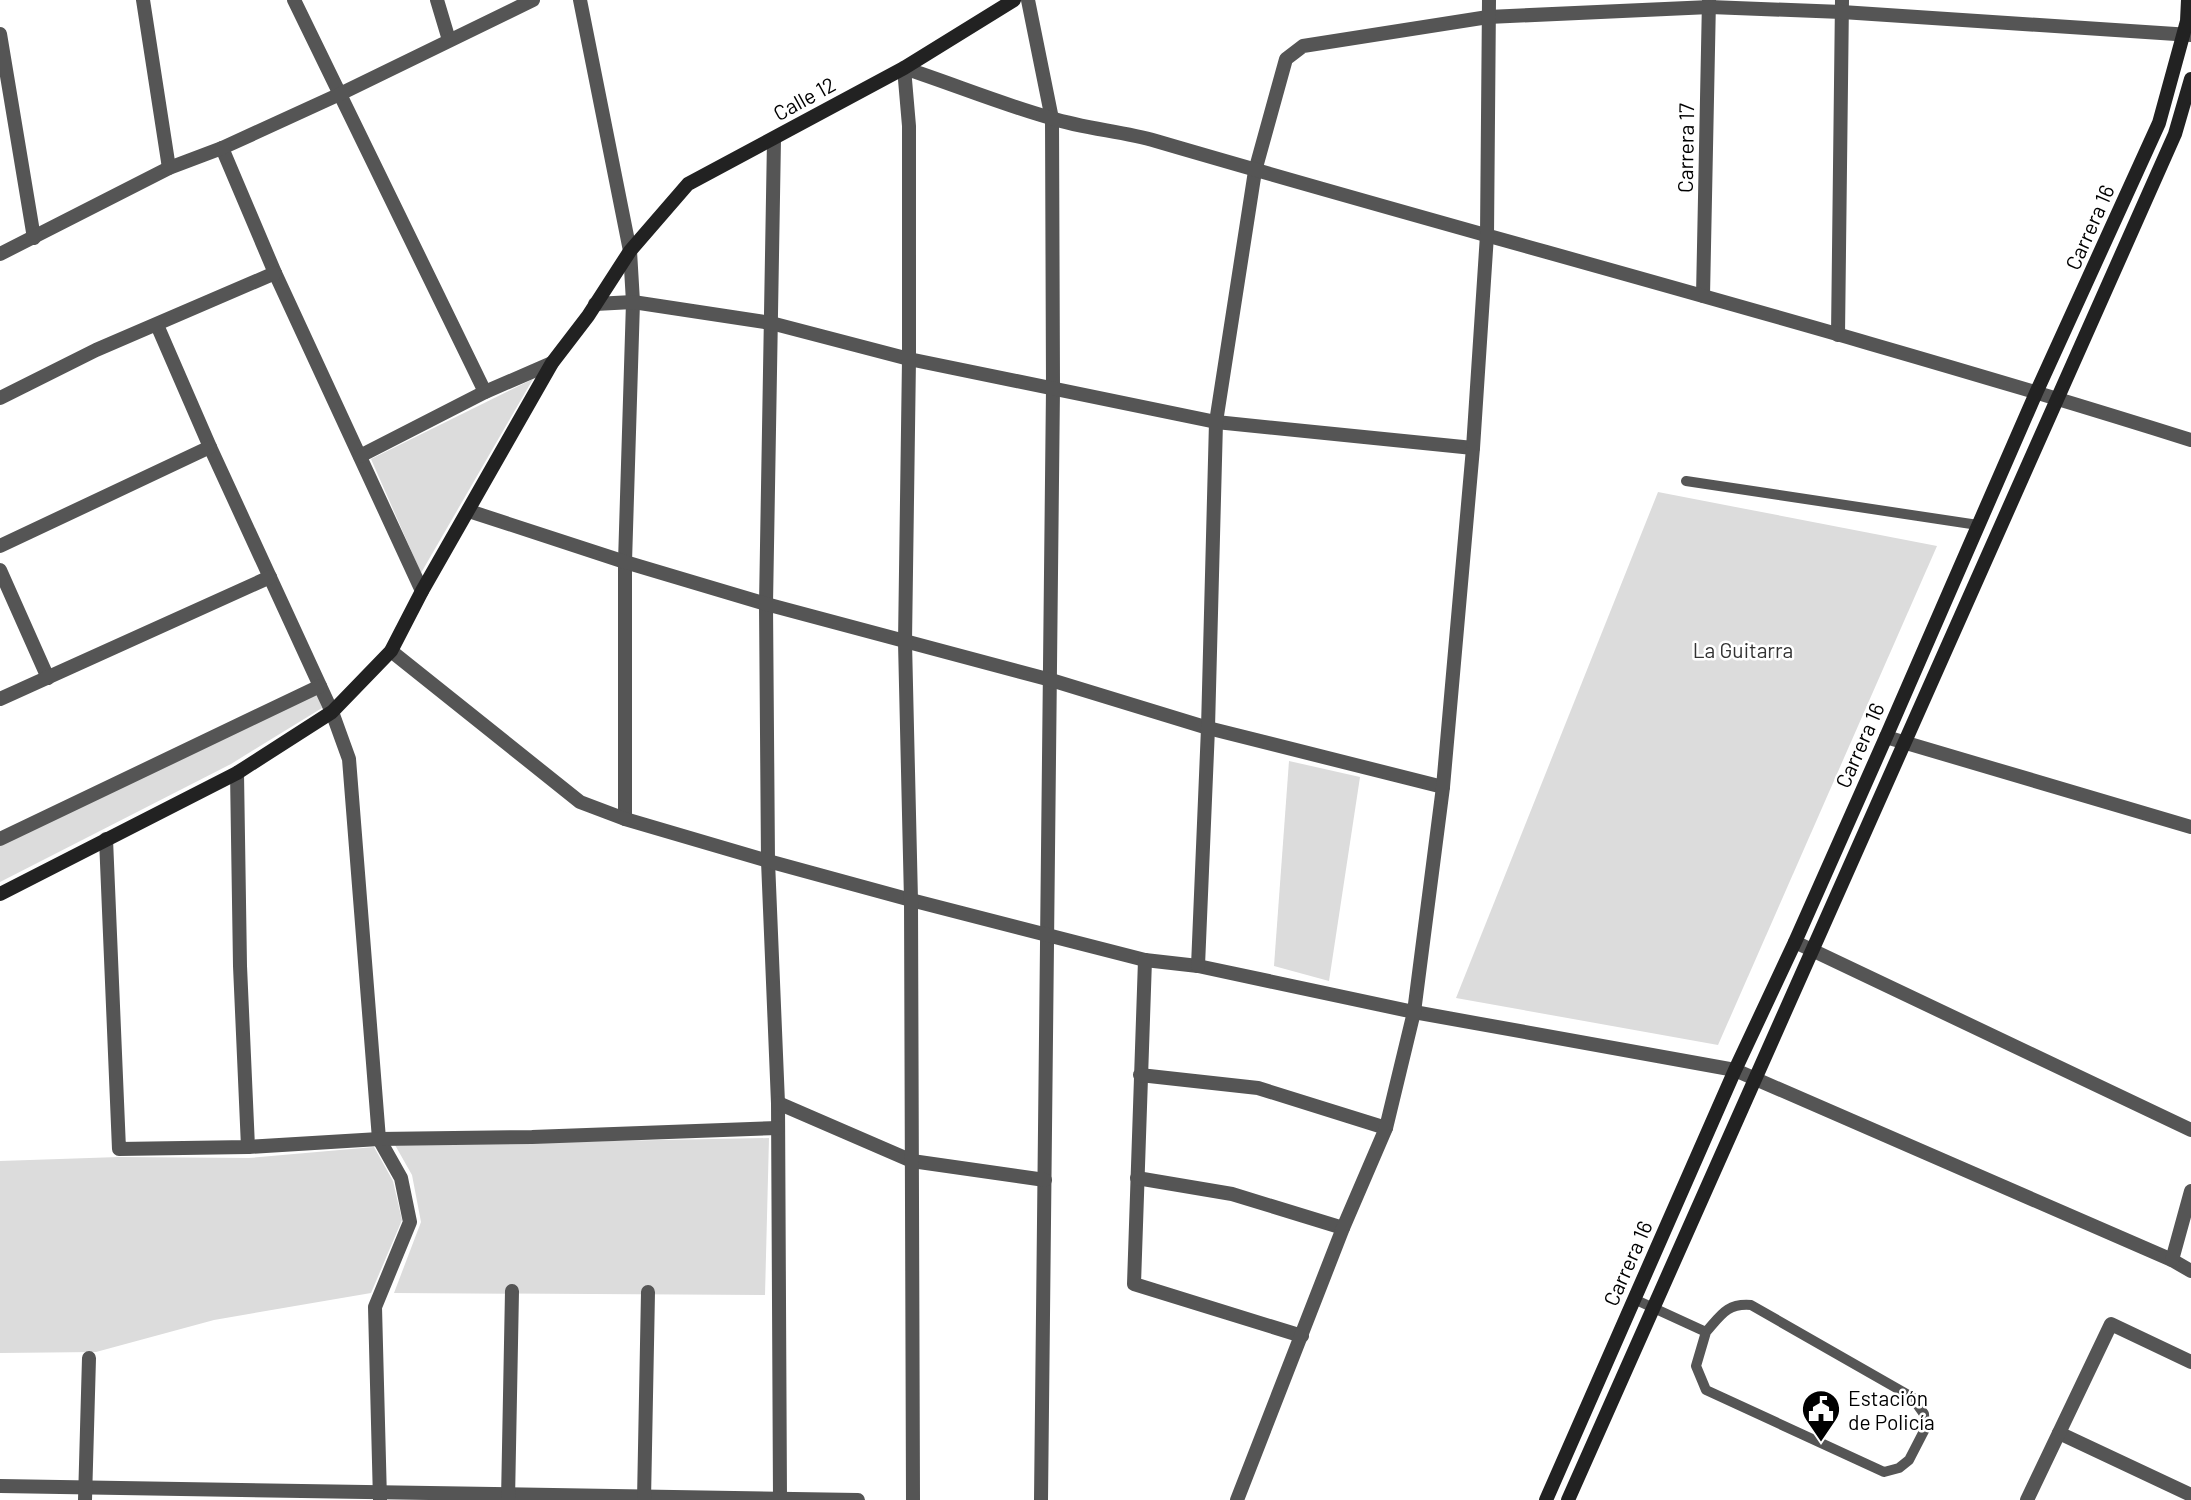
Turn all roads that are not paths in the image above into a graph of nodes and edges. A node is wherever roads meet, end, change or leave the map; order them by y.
1 (143, 0) edge
2 (294, 0) edge
3 (437, 0) edge
4 (533, 0) edge
5 (580, 0) edge
6 (1014, 0) edge
7 (1028, 0) edge
8 (1489, 0) edge
9 (2188, 0) edge
10 (1710, 4) edge
11 (1842, 6) edge
12 (1488, 18) junction
13 (0, 34) edge
14 (2187, 35) edge
15 (449, 40) junction
16 (904, 68) junction
17 (2191, 79) edge
18 (340, 94) junction
19 (1052, 119) junction
20 (774, 139) junction
21 (222, 148) junction
22 (169, 168) junction
23 (1255, 171) junction
24 (1487, 234) junction
25 (34, 238) junction
26 (630, 251) junction
27 (0, 254) edge
28 (275, 273) junction
29 (1703, 296) junction
30 (633, 302) junction
31 (596, 304) junction
32 (771, 323) junction
33 (157, 325) junction
34 (1838, 335) junction
35 (909, 359) junction
36 (552, 363) junction
37 (1054, 388) junction
38 (485, 392) junction
39 (2036, 393) junction
40 (0, 398) edge
41 (2059, 398) junction
42 (1216, 422) junction
43 (2191, 440) edge
44 (210, 447) junction
45 (1473, 448) junction
46 (360, 456) junction
47 (1686, 481) dead end
48 (468, 511) junction
49 (1978, 525) junction
50 (0, 547) edge
51 (625, 562) junction
52 (0, 570) edge
53 (270, 577) junction
54 (422, 591) junction
55 (766, 604) junction
56 (905, 642) junction
57 (391, 651) junction
58 (48, 678) junction
59 (1051, 680) junction
60 (320, 686) junction
61 (0, 699) edge
62 (332, 712) junction
63 (1208, 728) junction
64 (1886, 737) junction
65 (1908, 744) junction
66 (237, 773) junction
67 (1443, 787) junction
68 (625, 819) junction
69 (2191, 827) edge
70 (0, 839) edge
71 (106, 839) junction
72 (768, 861) junction
73 (0, 894) edge
74 (911, 900) junction
75 (1048, 935) junction
76 (1795, 942) junction
77 (1814, 951) junction
78 (1145, 960) junction
79 (1198, 966) junction
80 (1414, 1012) junction
81 (1735, 1070) junction
82 (1140, 1075) junction
83 (1759, 1079) junction
84 (778, 1103) junction
85 (778, 1128) junction
86 (1386, 1128) junction
87 (2191, 1130) edge
88 (379, 1139) junction
89 (248, 1147) junction
90 (912, 1161) junction
91 (1137, 1178) junction
92 (1045, 1180) junction
93 (2191, 1191) edge
94 (1343, 1228) junction
95 (2172, 1260) junction
96 (2191, 1271) edge
97 (512, 1291) dead end
98 (648, 1292) dead end
99 (1634, 1299) junction
100 (1655, 1309) junction
101 (1706, 1332) junction
102 (1302, 1336) junction
103 (89, 1358) dead end
104 (2191, 1362) edge
105 (2059, 1433) junction
106 (0, 1486) edge
107 (85, 1494) edge
108 (2191, 1495) edge
109 (380, 1496) edge
110 (508, 1497) edge
111 (644, 1498) edge
112 (780, 1499) edge
113 (858, 1500) edge
114 (913, 1500) edge
115 (1041, 1500) edge
116 (1237, 1500) edge
117 (1546, 1500) edge
118 (1568, 1500) edge
119 (2027, 1500) edge

1 - 22 street
2 - 18 street
3 - 15 street
4 - 15 street
5 - 26 street
6 - 16 main road, Calle 12
7 - 19 street
8 - 12 street
9 - 14 main road, Carrera 16
10 - 11 street
10 - 12 street
10 - 29 street, Carrera 17
11 - 14 street
11 - 34 street
12 - 23 street
12 - 24 street
13 - 25 street
14 - 39 main road, Carrera 16
15 - 18 street
16 - 19 street
16 - 20 main road, Calle 12
16 - 35 street
17 - 41 main road, Carrera 16
18 - 21 street
18 - 38 street
19 - 23 street
19 - 37 street
20 - 26 main road, Calle 12
20 - 32 street
21 - 22 street
21 - 28 street
22 - 25 street
23 - 24 street
23 - 42 street
24 - 29 street
24 - 45 street
25 - 27 street
26 - 30 street
26 - 31 main road, Calle 12
28 - 33 street
28 - 46 street
29 - 34 street
30 - 31 street
30 - 32 street
30 - 51 street
31 - 36 main road, Calle 12
32 - 35 street
32 - 55 street
33 - 40 street
33 - 44 street
34 - 39 street
35 - 37 street
35 - 56 street
36 - 38 street
36 - 48 main road, Calle 12
37 - 42 street
37 - 59 street
38 - 46 street
39 - 41 street
39 - 49 main road, Carrera 16
41 - 43 street
41 - 65 main road, Carrera 16
42 - 45 street
42 - 63 street
44 - 50 street
44 - 53 street
45 - 67 street
46 - 54 street
47 - 49 lane
48 - 51 street
48 - 54 main road, Calle 12
49 - 64 main road, Carrera 16
51 - 55 street
51 - 68 street
52 - 58 street
53 - 58 street
53 - 60 street
54 - 57 main road, Calle 12
55 - 56 street
55 - 72 street
56 - 59 street
56 - 74 street
57 - 62 main road, Calle 12
57 - 68 street
58 - 61 street
59 - 63 street
59 - 75 street
60 - 62 street
60 - 70 street
62 - 66 main road, Calle 12
62 - 88 street
63 - 67 street
63 - 79 street
64 - 65 street
64 - 76 main road, Carrera 16
65 - 69 street
65 - 77 main road, Carrera 16
66 - 71 main road, Calle 12
66 - 89 street
67 - 80 street
68 - 72 street
71 - 73 main road, Calle 12
71 - 89 street
72 - 74 street
72 - 84 street
74 - 75 street
74 - 90 street
75 - 78 street
75 - 92 street
76 - 77 street
76 - 81 main road, Carrera 16
77 - 83 main road, Carrera 16
77 - 87 street
78 - 79 street
78 - 82 street
79 - 80 street
80 - 81 street
80 - 86 street
81 - 83 street
81 - 99 main road, Carrera 16
82 - 86 street
82 - 91 street
83 - 95 street
83 - 100 main road, Carrera 16
84 - 85 street
84 - 90 street
85 - 88 street
85 - 112 street
86 - 94 street
88 - 89 street
88 - 109 street
90 - 92 street
90 - 114 street
91 - 94 street
91 - 102 street
92 - 115 street
93 - 95 street
94 - 102 street
95 - 96 street
97 - 110 street
98 - 111 street
99 - 100 lane
99 - 117 main road, Carrera 16
100 - 101 lane
100 - 118 main road, Carrera 16
101 - 101 lane
102 - 116 street
103 - 107 street
104 - 105 street
105 - 108 street
105 - 119 street
106 - 107 street
107 - 109 street
109 - 110 street
110 - 111 street
111 - 112 street
112 - 113 street

